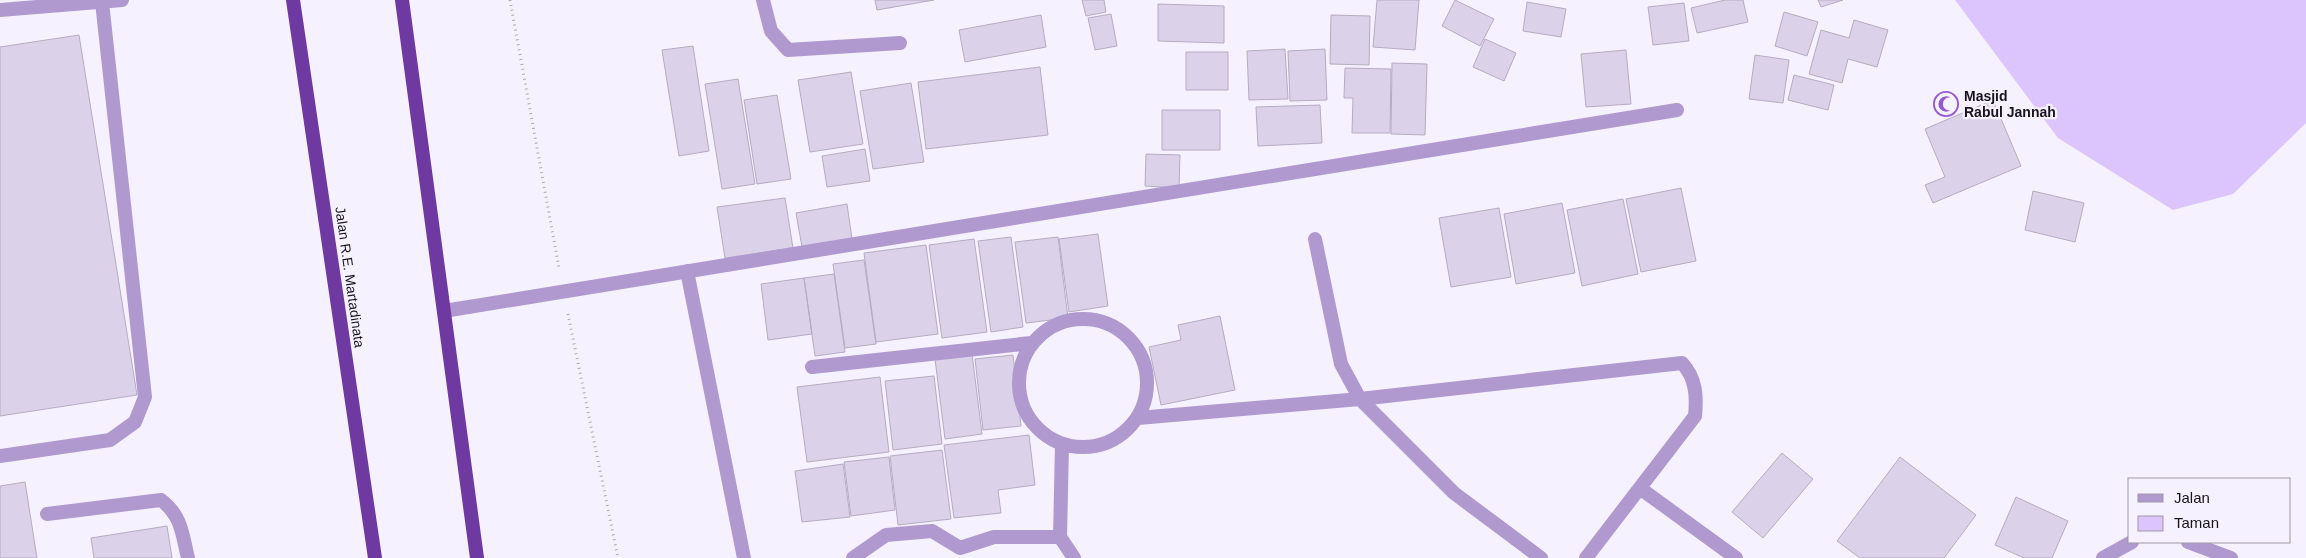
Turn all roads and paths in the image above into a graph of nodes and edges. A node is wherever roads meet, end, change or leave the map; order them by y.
1 (122, 0) edge
2 (293, 0) edge
3 (402, 0) edge
4 (763, 0) edge
5 (102, 2) junction
6 (0, 10) edge
7 (900, 43) dead end
8 (1677, 110) dead end
9 (1315, 239) dead end
10 (687, 271) junction
11 (444, 311) junction
12 (1031, 343) junction
13 (812, 367) dead end
14 (1360, 399) junction
15 (1138, 418) junction
16 (1062, 445) junction
17 (0, 456) edge
18 (1641, 489) junction
19 (47, 514) dead end
20 (1060, 537) junction
21 (2130, 543) edge
22 (2190, 543) edge
23 (960, 553) edge
24 (2224, 557) edge
25 (188, 558) edge
26 (375, 558) edge
27 (477, 558) edge
28 (744, 558) edge
29 (853, 558) edge
30 (1074, 558) edge
31 (1541, 558) edge
32 (1586, 558) edge
33 (1736, 558) edge
34 (2103, 558) edge

1 - 5 street
2 - 26 highway, Jalan R.E. Martadinata
3 - 11 highway
4 - 7 street
5 - 6 street
5 - 17 street
8 - 10 street
9 - 14 street
10 - 11 street
10 - 28 street
11 - 27 highway
12 - 13 street
12 - 15 street
12 - 16 street
14 - 15 street
14 - 18 street
14 - 31 street
15 - 16 street
16 - 20 street
18 - 32 street
18 - 33 street
19 - 25 street
20 - 23 street
20 - 30 street
21 - 34 street
22 - 24 street
23 - 29 street

